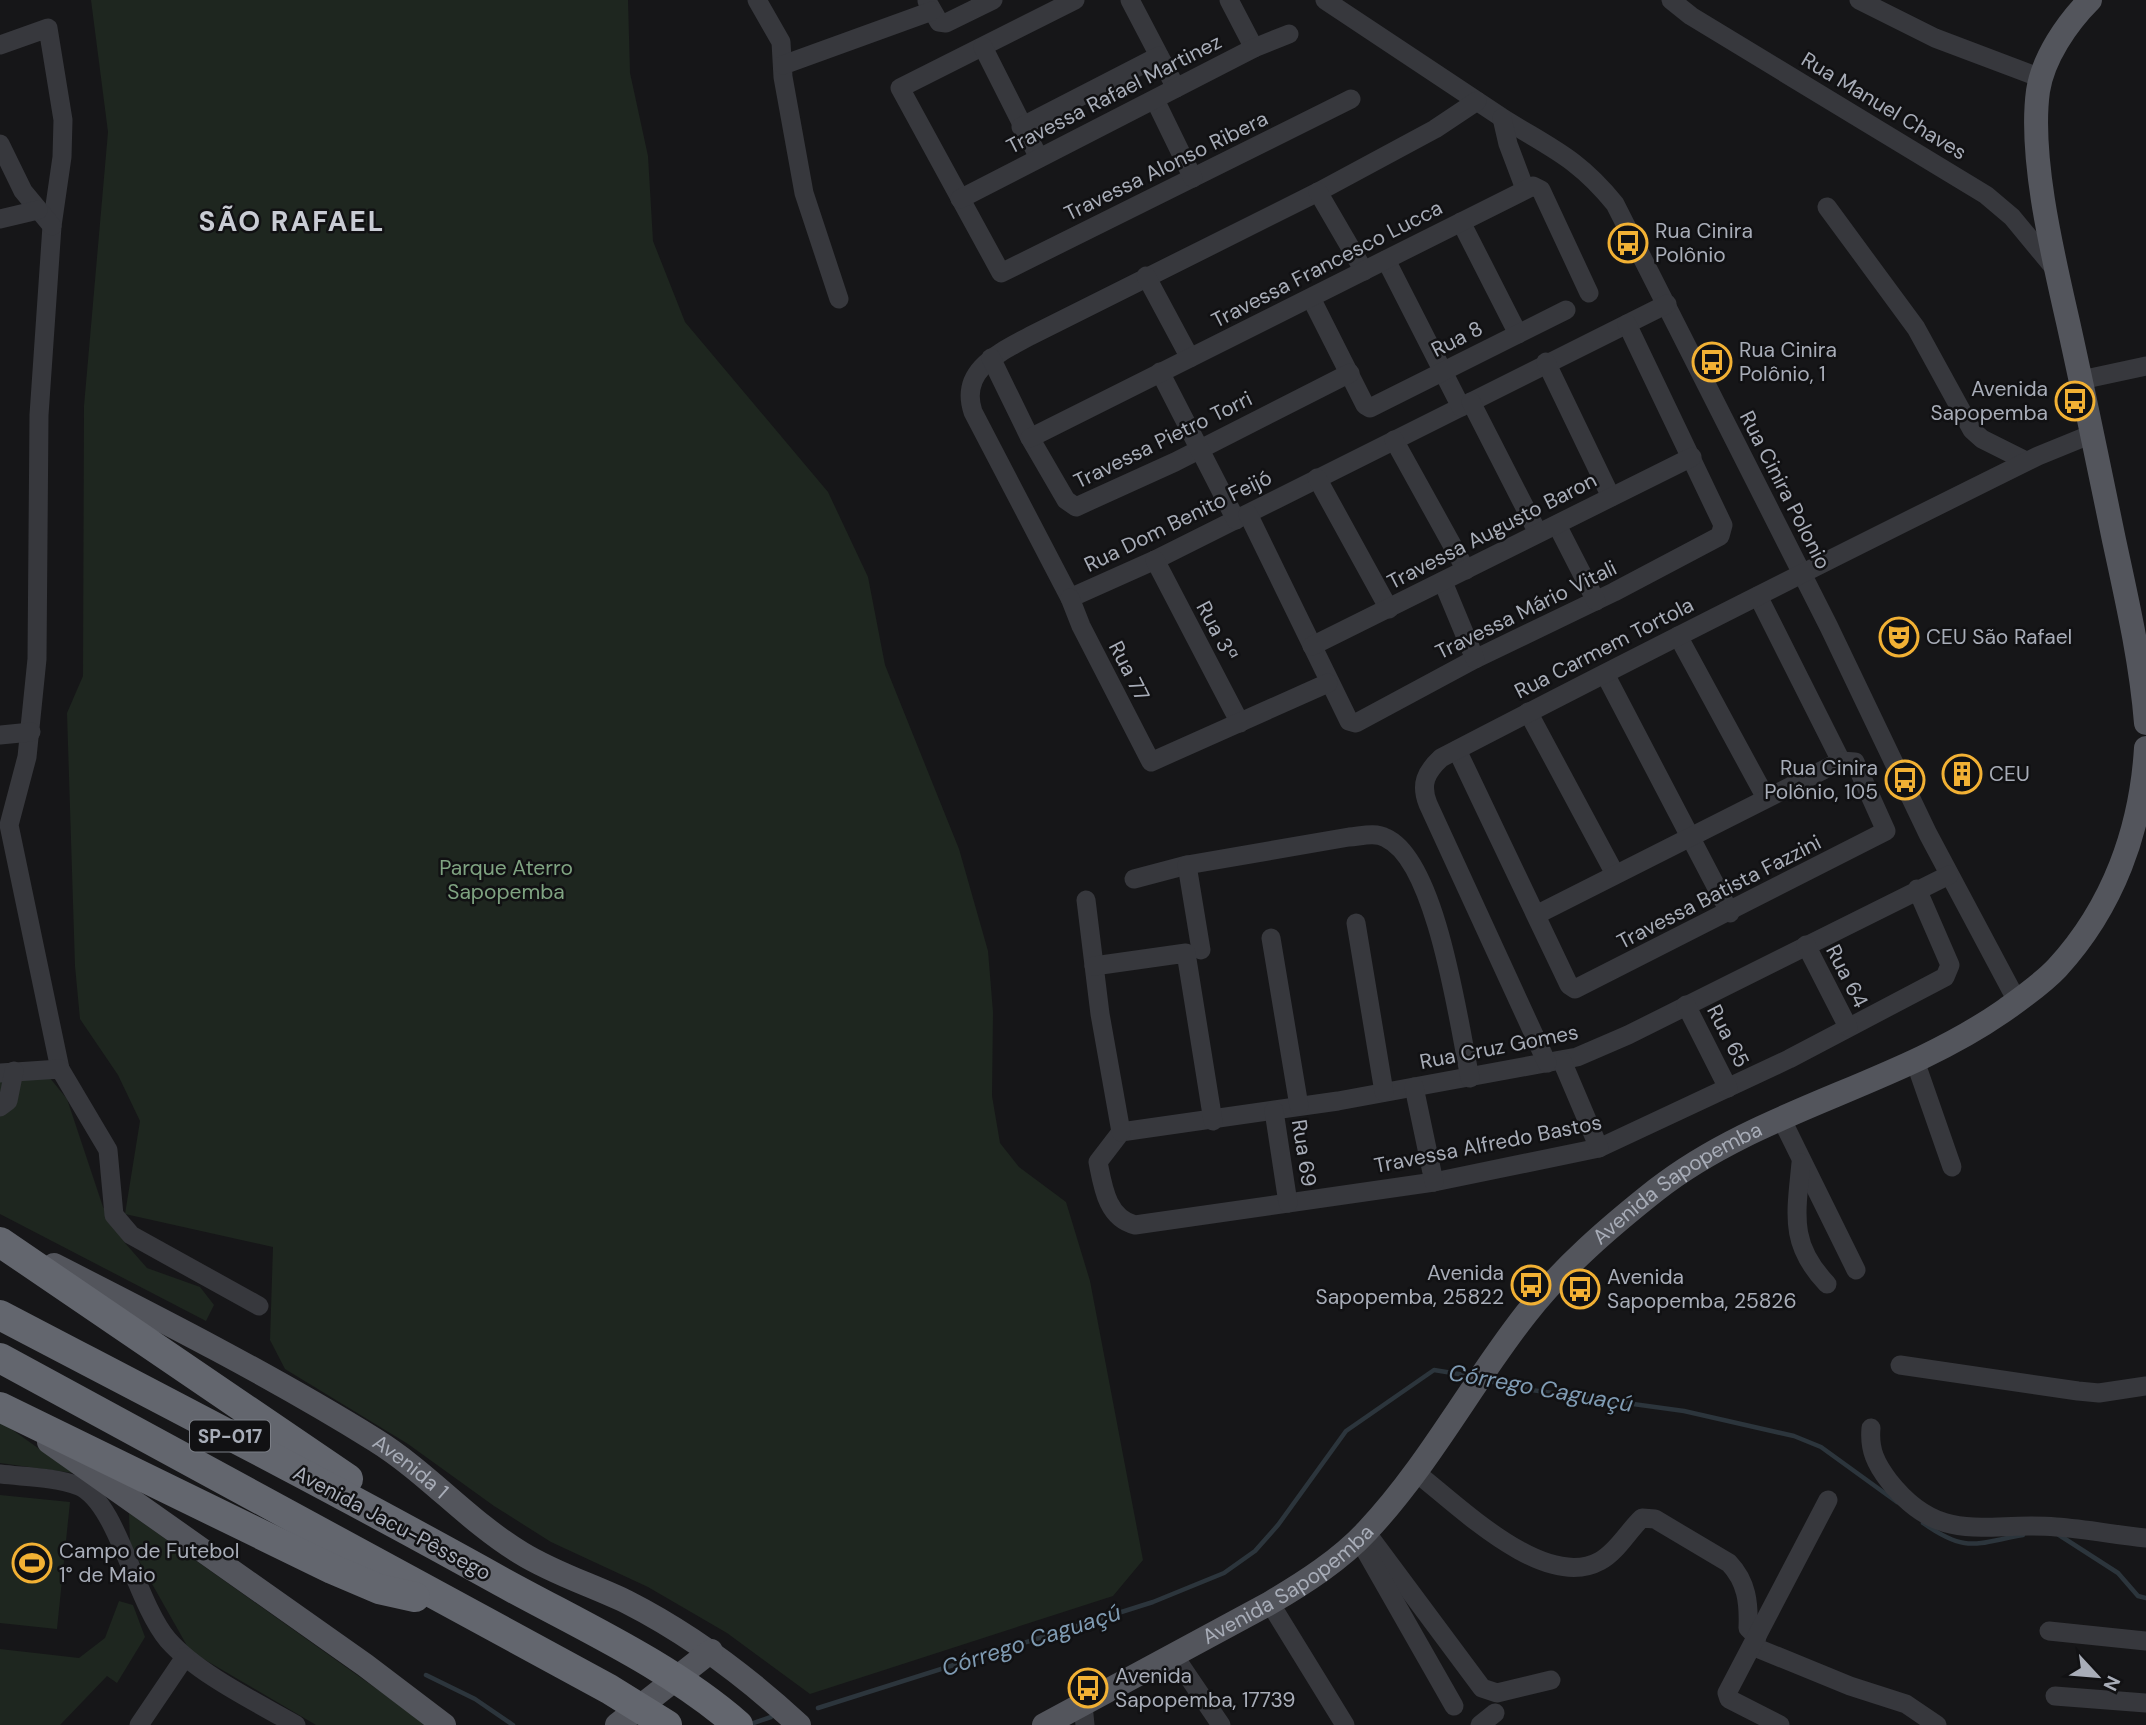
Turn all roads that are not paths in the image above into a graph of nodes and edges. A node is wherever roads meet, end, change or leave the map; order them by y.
1 (757, 0) edge
2 (993, 0) edge
3 (1075, 0) edge
4 (1130, 0) edge
5 (1229, 0) edge
6 (1325, 0) edge
7 (1671, 0) edge
8 (1859, 0) edge
9 (2090, 0) edge
10 (932, 10) edge
11 (1289, 34) dead end
12 (0, 46) edge
13 (983, 47) junction
14 (1254, 48) junction
15 (1159, 56) junction
16 (783, 65) junction
17 (2041, 78) junction
18 (1176, 88) junction
19 (1351, 99) dead end
20 (1155, 100) junction
21 (1477, 100) junction
22 (1502, 118) junction
23 (1021, 127) junction
24 (0, 144) edge
25 (1039, 158) junction
26 (1193, 178) junction
27 (1525, 189) junction
28 (1318, 192) junction
29 (960, 199) junction
30 (1827, 207) dead end
31 (38, 210) junction
32 (0, 219) edge
33 (1461, 222) junction
34 (52, 226) junction
35 (1386, 260) junction
36 (2056, 270) junction
37 (1364, 271) junction
38 (1146, 276) junction
39 (1589, 293) dead end
40 (1311, 298) junction
41 (839, 299) dead end
42 (1667, 304) junction
43 (1566, 310) dead end
44 (1627, 324) junction
45 (1518, 334) junction
46 (991, 358) junction
47 (1190, 358) junction
48 (1546, 362) junction
49 (2146, 366) edge
50 (1160, 372) junction
51 (1444, 372) junction
52 (1350, 373) junction
53 (2081, 380) junction
54 (1466, 404) junction
55 (2092, 435) junction
56 (1030, 438) junction
57 (1394, 440) junction
58 (1201, 449) junction
59 (1692, 457) junction
60 (2026, 461) junction
61 (1317, 478) junction
62 (1611, 497) junction
63 (1242, 517) junction
64 (1557, 525) junction
65 (1538, 533) junction
66 (1155, 561) junction
67 (1466, 570) junction
68 (1802, 574) junction
69 (1443, 582) junction
70 (1758, 596) junction
71 (1070, 598) junction
72 (1596, 601) junction
73 (1389, 609) junction
74 (1678, 636) junction
75 (1312, 646) junction
76 (1475, 659) junction
77 (1605, 674) junction
78 (1328, 683) junction
79 (2145, 693) edge
80 (1528, 712) junction
81 (1240, 723) junction
82 (2146, 723) edge
83 (31, 732) junction
84 (0, 734) edge
85 (2146, 748) edge
86 (1457, 750) junction
87 (1840, 761) junction
88 (1766, 798) junction
89 (1691, 836) junction
90 (1187, 865) junction
91 (1615, 874) junction
92 (1949, 874) junction
93 (1134, 879) dead end
94 (1917, 890) junction
95 (1086, 900) dead end
96 (1730, 913) junction
97 (1536, 915) junction
98 (1356, 923) dead end
99 (1271, 938) dead end
100 (1806, 945) junction
101 (1193, 951) junction
102 (1094, 966) junction
103 (2017, 1001) junction
104 (1686, 1005) junction
105 (1848, 1027) junction
106 (1915, 1061) junction
107 (1555, 1062) junction
108 (60, 1069) junction
109 (7, 1072) edge
110 (1470, 1078) junction
111 (1414, 1087) junction
112 (1728, 1088) junction
113 (1384, 1092) junction
114 (0, 1107) edge
115 (1299, 1107) junction
116 (1274, 1111) junction
117 (1782, 1120) junction
118 (1213, 1121) junction
119 (1121, 1132) junction
120 (1599, 1148) junction
121 (1801, 1162) junction
122 (1952, 1167) dead end
123 (1434, 1182) junction
124 (1288, 1203) junction
125 (0, 1240) edge
126 (1856, 1270) dead end
127 (1827, 1284) dead end
128 (259, 1307) dead end
129 (0, 1315) edge
130 (0, 1358) edge
131 (1900, 1365) dead end
132 (2146, 1386) edge
133 (0, 1407) edge
134 (1871, 1428) dead end
135 (1414, 1471) junction
136 (0, 1474) edge
137 (1828, 1500) dead end
138 (1362, 1535) junction
139 (2146, 1538) edge
140 (429, 1541) junction
141 (435, 1596) junction
142 (1270, 1603) junction
143 (2049, 1631) dead end
144 (2146, 1641) edge
145 (1754, 1642) junction
146 (711, 1650) junction
147 (185, 1657) junction
148 (1175, 1657) junction
149 (1551, 1680) dead end
150 (2055, 1696) dead end
151 (2146, 1703) edge
152 (1454, 1706) dead end
153 (1084, 1715) edge
154 (1925, 1721) edge
155 (1052, 1723) edge
156 (139, 1725) edge
157 (294, 1725) edge
158 (444, 1725) edge
159 (617, 1725) edge
160 (667, 1725) edge
161 (738, 1725) edge
162 (799, 1725) edge
163 (1221, 1725) edge
164 (1345, 1725) edge
165 (1780, 1725) edge

1 - 16 street
2 - 10 street
3 - 13 street
4 - 15 street
5 - 14 street
6 - 21 street, Rua Cinira Polonio
7 - 36 street, Rua Manuel Chaves
8 - 17 street
9 - 17 main road
10 - 16 street
11 - 14 street, Travessa Rafael Martinez
12 - 34 street
13 - 23 street
13 - 29 street
14 - 18 street, Travessa Rafael Martinez
15 - 18 street
15 - 23 street
16 - 41 street
17 - 36 main road
18 - 20 street, Travessa Rafael Martinez
19 - 26 street, Travessa Alonso Ribera
20 - 25 street, Travessa Rafael Martinez
20 - 26 street
21 - 22 street, Rua Cinira Polonio
21 - 28 street, Rua Dom Benito Feijó
22 - 27 street
22 - 42 street, Rua Cinira Polonio
23 - 25 street
24 - 31 street
25 - 29 street, Travessa Rafael Martinez
26 - 29 street, Travessa Alonso Ribera
27 - 33 street, Travessa Francesco Lucca
27 - 39 street
28 - 37 street
28 - 38 street, Rua Dom Benito Feijó
30 - 60 street
31 - 32 street
31 - 34 street
33 - 35 street, Travessa Francesco Lucca
33 - 45 street
34 - 83 street
35 - 37 street, Travessa Francesco Lucca
35 - 51 street
36 - 53 main road
37 - 40 street, Travessa Francesco Lucca
38 - 46 street, Rua Dom Benito Feijó
38 - 47 street
40 - 47 street, Travessa Francesco Lucca
40 - 52 street
42 - 44 street, Rua Dom Benito Feijó
42 - 68 street, Rua Cinira Polonio
43 - 45 street, Rua 8
44 - 48 street, Rua Dom Benito Feijó
44 - 59 street, Travessa Mário Vitali
45 - 51 street, Rua 8
46 - 56 street, Travessa Pietro Torri
46 - 71 street, Rua Dom Benito Feijó
47 - 50 street, Travessa Francesco Lucca
48 - 54 street, Rua Dom Benito Feijó
48 - 62 street
49 - 53 street
50 - 56 street, Travessa Francesco Lucca
50 - 58 street, Travessa Mário Vitali
51 - 52 street, Rua 8
51 - 54 street
52 - 58 street, Travessa Pietro Torri
53 - 55 main road
54 - 57 street, Rua Dom Benito Feijó
54 - 65 street
55 - 60 street, Rua Carmem Tortola
55 - 79 main road
56 - 58 street, Travessa Pietro Torri
57 - 61 street, Rua Dom Benito Feijó
57 - 67 street
58 - 63 street, Travessa Mário Vitali
59 - 62 street, Travessa Augusto Baron
59 - 72 street, Travessa Mário Vitali
60 - 68 street, Rua Carmem Tortola
61 - 63 street, Rua Dom Benito Feijó
61 - 73 street
62 - 64 street, Travessa Augusto Baron
63 - 66 street, Rua Dom Benito Feijó
63 - 75 street, Travessa Mário Vitali
64 - 65 street, Travessa Augusto Baron
64 - 72 street
65 - 67 street, Travessa Augusto Baron
66 - 71 street, Rua Dom Benito Feijó
66 - 81 street, Rua 3ª
67 - 69 street, Travessa Augusto Baron
68 - 70 street, Rua Carmem Tortola
68 - 92 street, Rua Cinira Polonio
69 - 73 street, Travessa Augusto Baron
69 - 76 street
70 - 74 street, Rua Carmem Tortola
70 - 87 street
71 - 81 street, Rua 77
72 - 76 street, Travessa Mário Vitali
73 - 75 street, Travessa Augusto Baron
74 - 77 street, Rua Carmem Tortola
74 - 88 street
75 - 78 street, Travessa Mário Vitali
76 - 78 street, Travessa Mário Vitali
77 - 80 street, Rua Carmem Tortola
77 - 89 street
78 - 81 street
79 - 82 main road
80 - 86 street, Rua Carmem Tortola
80 - 91 street
83 - 84 street
83 - 108 street
85 - 103 main road, Avenida Sapopemba
86 - 97 street
86 - 107 street, Rua Carmem Tortola
87 - 88 street
87 - 96 street, Travessa Batista Fazzini
88 - 89 street
89 - 91 street
89 - 96 street
90 - 93 street
90 - 101 street
90 - 110 street
91 - 97 street
92 - 94 street, Rua Cruz Gomes
92 - 103 street, Rua Cinira Polonio
94 - 100 street, Rua Cruz Gomes
94 - 105 street, Travessa Alfredo Bastos
95 - 102 street
96 - 97 street, Travessa Batista Fazzini
98 - 113 street
99 - 115 street
100 - 104 street, Rua Cruz Gomes
100 - 105 street, Rua 64
101 - 102 street
101 - 118 street
102 - 119 street
103 - 106 main road, Avenida Sapopemba
104 - 107 street, Rua Cruz Gomes
104 - 112 street, Rua 65
105 - 112 street, Travessa Alfredo Bastos
106 - 117 main road, Avenida Sapopemba
106 - 122 street
107 - 110 street, Rua Cruz Gomes
107 - 120 street, Rua Carmem Tortola
108 - 109 street
108 - 128 street
109 - 114 street
110 - 111 street, Rua Cruz Gomes
111 - 113 street, Rua Cruz Gomes
111 - 123 street
112 - 120 street, Travessa Alfredo Bastos
113 - 115 street, Rua Cruz Gomes
115 - 116 street, Rua Cruz Gomes
116 - 118 street, Rua Cruz Gomes
116 - 124 street, Rua 69
117 - 121 street
117 - 135 main road, Avenida Sapopemba
118 - 119 street, Rua Cruz Gomes
119 - 124 street, Travessa Alfredo Bastos
120 - 123 street, Travessa Alfredo Bastos
121 - 126 street
121 - 127 street
123 - 124 street, Travessa Alfredo Bastos
125 - 140 highway
125 - 146 main road, Avenida 1
129 - 140 highway, Avenida Jacu-Pêssego / SP-017
130 - 141 highway, Avenida Jacu-Pêssego / SP-017
131 - 132 street
133 - 141 highway
133 - 158 main road
134 - 139 street
135 - 138 main road, Avenida Sapopemba
135 - 145 street
136 - 147 street
137 - 145 street
138 - 142 main road, Avenida Sapopemba
138 - 149 street
138 - 152 street
140 - 161 highway, Avenida Jacu-Pêssego / SP-017
141 - 160 highway, Avenida Jacu-Pêssego / SP-017
142 - 148 main road, Avenida Sapopemba
142 - 164 street
143 - 144 street
145 - 154 street
145 - 165 street
146 - 159 main road
146 - 162 main road, Avenida 1
147 - 156 street
147 - 157 street
148 - 153 main road, Avenida Sapopemba
148 - 163 street
150 - 151 street
153 - 155 main road, Avenida Sapopemba

